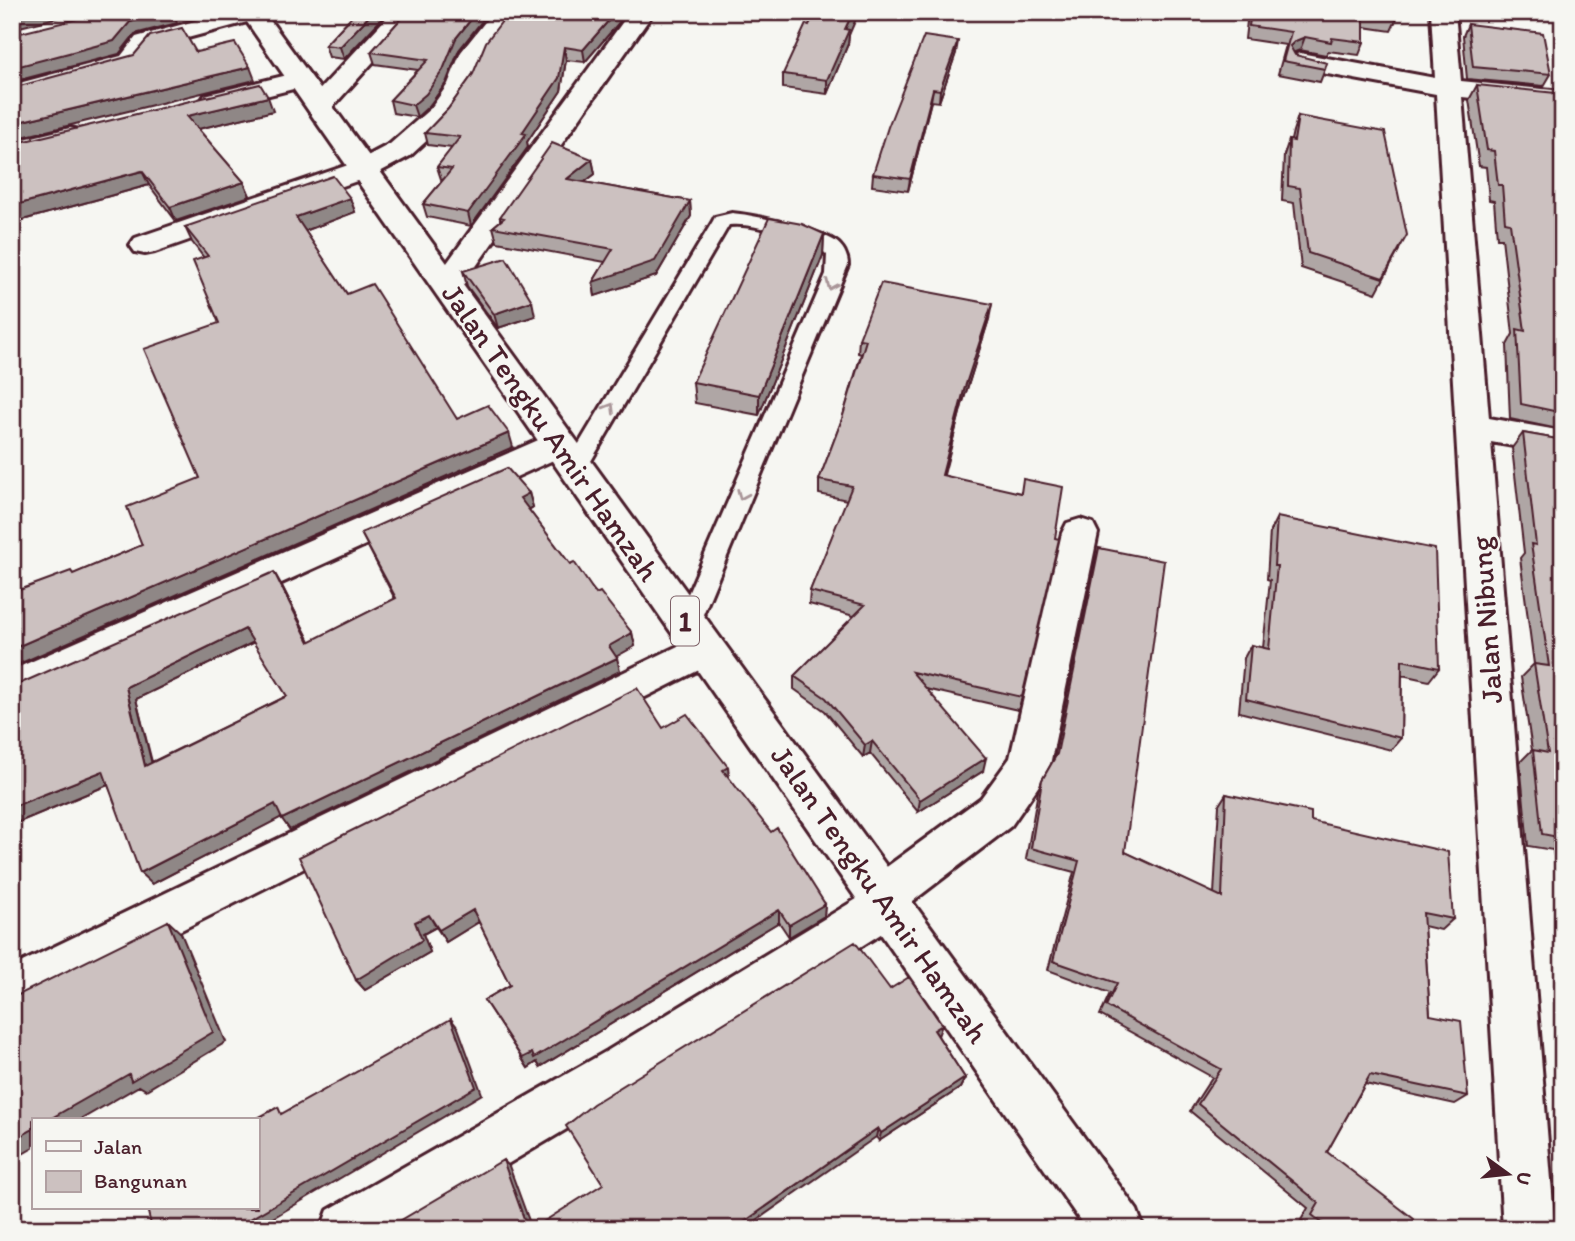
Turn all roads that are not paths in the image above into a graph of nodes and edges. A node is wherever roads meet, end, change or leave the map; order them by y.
1 (406, 12) edge
2 (506, 12) edge
3 (642, 12) edge
4 (1443, 12) edge
5 (253, 13) edge
6 (1300, 61) edge
7 (1448, 88) junction
8 (12, 93) edge
9 (310, 93) junction
10 (1563, 99) edge
11 (196, 106) edge
12 (91, 131) edge
13 (12, 150) edge
14 (364, 169) junction
15 (145, 246) dead end
16 (447, 285) junction
17 (1472, 427) junction
18 (1563, 443) edge
19 (567, 455) junction
20 (1080, 533) dead end
21 (696, 637) junction
22 (12, 688) edge
23 (884, 901) junction
24 (12, 992) edge
25 (347, 1229) edge
26 (1118, 1229) edge
27 (1529, 1229) edge

1 - 9 street
2 - 14 street
3 - 16 street
4 - 7 street, Jalan Nibung
5 - 8 street
5 - 9 street, Jalan Tengku Amir Hamzah / 1
6 - 7 street
7 - 10 street
7 - 17 street, Jalan Nibung
9 - 11 street
9 - 14 street, Jalan Tengku Amir Hamzah / 1
12 - 13 street
14 - 15 street
14 - 16 street, Jalan Tengku Amir Hamzah / 1
16 - 19 street, Jalan Tengku Amir Hamzah / 1
17 - 18 street
17 - 27 street, Jalan Nibung
19 - 21 street, Jalan Tengku Amir Hamzah / 1
19 -> 21 lane
19 - 22 street
20 - 23 street
21 - 23 street, Jalan Tengku Amir Hamzah / 1
21 - 24 street
23 - 25 street
23 - 26 street, Jalan Tengku Amir Hamzah / 1

